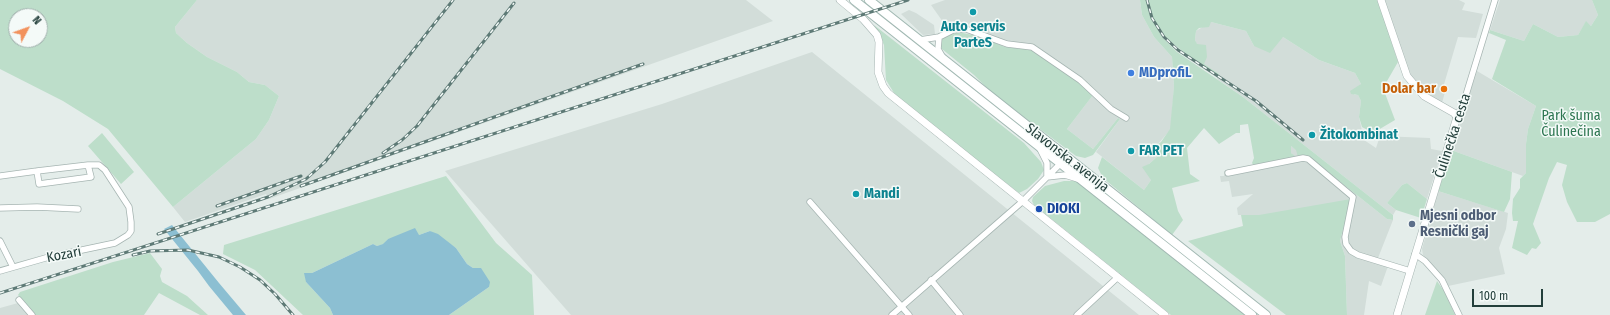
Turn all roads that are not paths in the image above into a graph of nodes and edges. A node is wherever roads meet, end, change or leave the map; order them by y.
1 (840, 0) edge
2 (854, 0) edge
3 (869, 0) edge
4 (1381, 0) edge
5 (1495, 0) edge
6 (939, 37) junction
7 (920, 40) junction
8 (943, 58) junction
9 (1456, 116) junction
10 (1126, 118) dead end
11 (1040, 148) junction
12 (1063, 161) junction
13 (88, 165) junction
14 (36, 171) junction
15 (1228, 173) dead end
16 (0, 176) edge
17 (1047, 177) junction
18 (1080, 180) junction
19 (1023, 201) junction
20 (810, 202) dead end
21 (0, 208) edge
22 (78, 209) dead end
23 (0, 240) edge
24 (1416, 254) junction
25 (13, 267) junction
26 (0, 271) edge
27 (1410, 271) junction
28 (1118, 277) junction
29 (931, 280) junction
30 (19, 300) dead end
31 (902, 306) junction
32 (32, 315) edge
33 (892, 315) edge
34 (909, 315) edge
35 (960, 315) edge
36 (1076, 315) edge
37 (1165, 315) edge
38 (1252, 315) edge
39 (1266, 315) edge
40 (1397, 315) edge
41 (1459, 315) edge

1 - 19 street
2 - 11 main road, Slavonska avenija
3 - 7 main road, Slavonska avenija
4 - 9 street
5 - 9 street, Čulinečka cesta
6 - 7 street
6 - 8 street
6 - 10 street
7 - 8 main road, Slavonska avenija
8 - 12 main road, Slavonska avenija
9 - 24 street, Čulinečka cesta
11 - 12 main road, Slavonska avenija
11 - 17 street, Slavonska avenija
12 - 17 street, Slavonska avenija
12 - 18 main road, Slavonska avenija
12 - 39 main road, Slavonska avenija
13 - 14 street
13 - 14 street
13 - 25 street, Kozari
14 - 16 street
15 - 27 street
17 - 18 street, Slavonska avenija
17 - 19 street, Slavonska avenija
18 - 38 main road, Slavonska avenija
19 - 28 street
19 - 29 street, Slavonska avenija
20 - 31 street
21 - 22 street
23 - 25 street
24 - 27 street, Čulinečka cesta
24 - 41 street
25 - 26 street, Kozari
27 - 40 street, Čulinečka cesta
28 - 36 street
28 - 37 street
29 - 31 street, Slavonska avenija
29 - 35 street
30 - 32 street
31 - 33 street, Slavonska avenija
31 - 34 street

